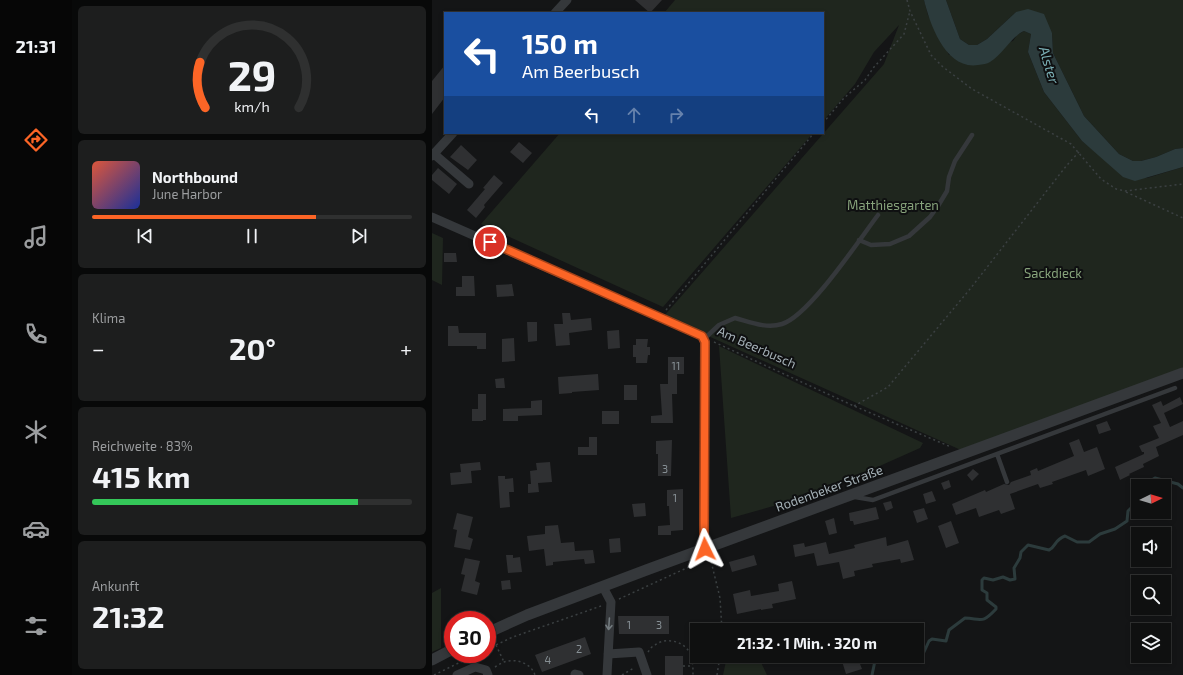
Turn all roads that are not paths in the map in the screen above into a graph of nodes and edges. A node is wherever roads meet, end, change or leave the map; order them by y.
1 (567, 0) edge
2 (556, 12) edge
3 (452, 134) edge
4 (972, 135) dead end
5 (433, 155) edge
6 (469, 184) dead end
7 (878, 215) dead end
8 (432, 217) edge
9 (859, 240) junction
10 (704, 339) junction
11 (1183, 373) edge
12 (1175, 388) dead end
13 (997, 454) junction
14 (1007, 482) dead end
15 (849, 496) junction
16 (705, 549) junction
17 (603, 587) junction
18 (496, 629) edge
19 (444, 654) edge
20 (608, 654) junction
21 (432, 660) edge
22 (487, 673) edge
23 (457, 675) edge
24 (607, 675) edge
25 (647, 675) edge

1 - 2 street
3 - 5 street
4 - 9 lane
5 - 6 street
7 - 9 lane
8 - 10 street, Am Beerbusch
9 - 10 lane
10 - 16 street
11 - 15 street, Rodenbeker Straße
12 - 13 lane
13 - 14 lane
13 - 15 lane
15 - 16 street, Rodenbeker Straße
16 - 17 street, Rodenbeker Straße
17 - 18 street, Rodenbeker Straße
17 -> 20 street
19 - 21 street
20 - 24 street
20 - 25 street
22 - 23 street

